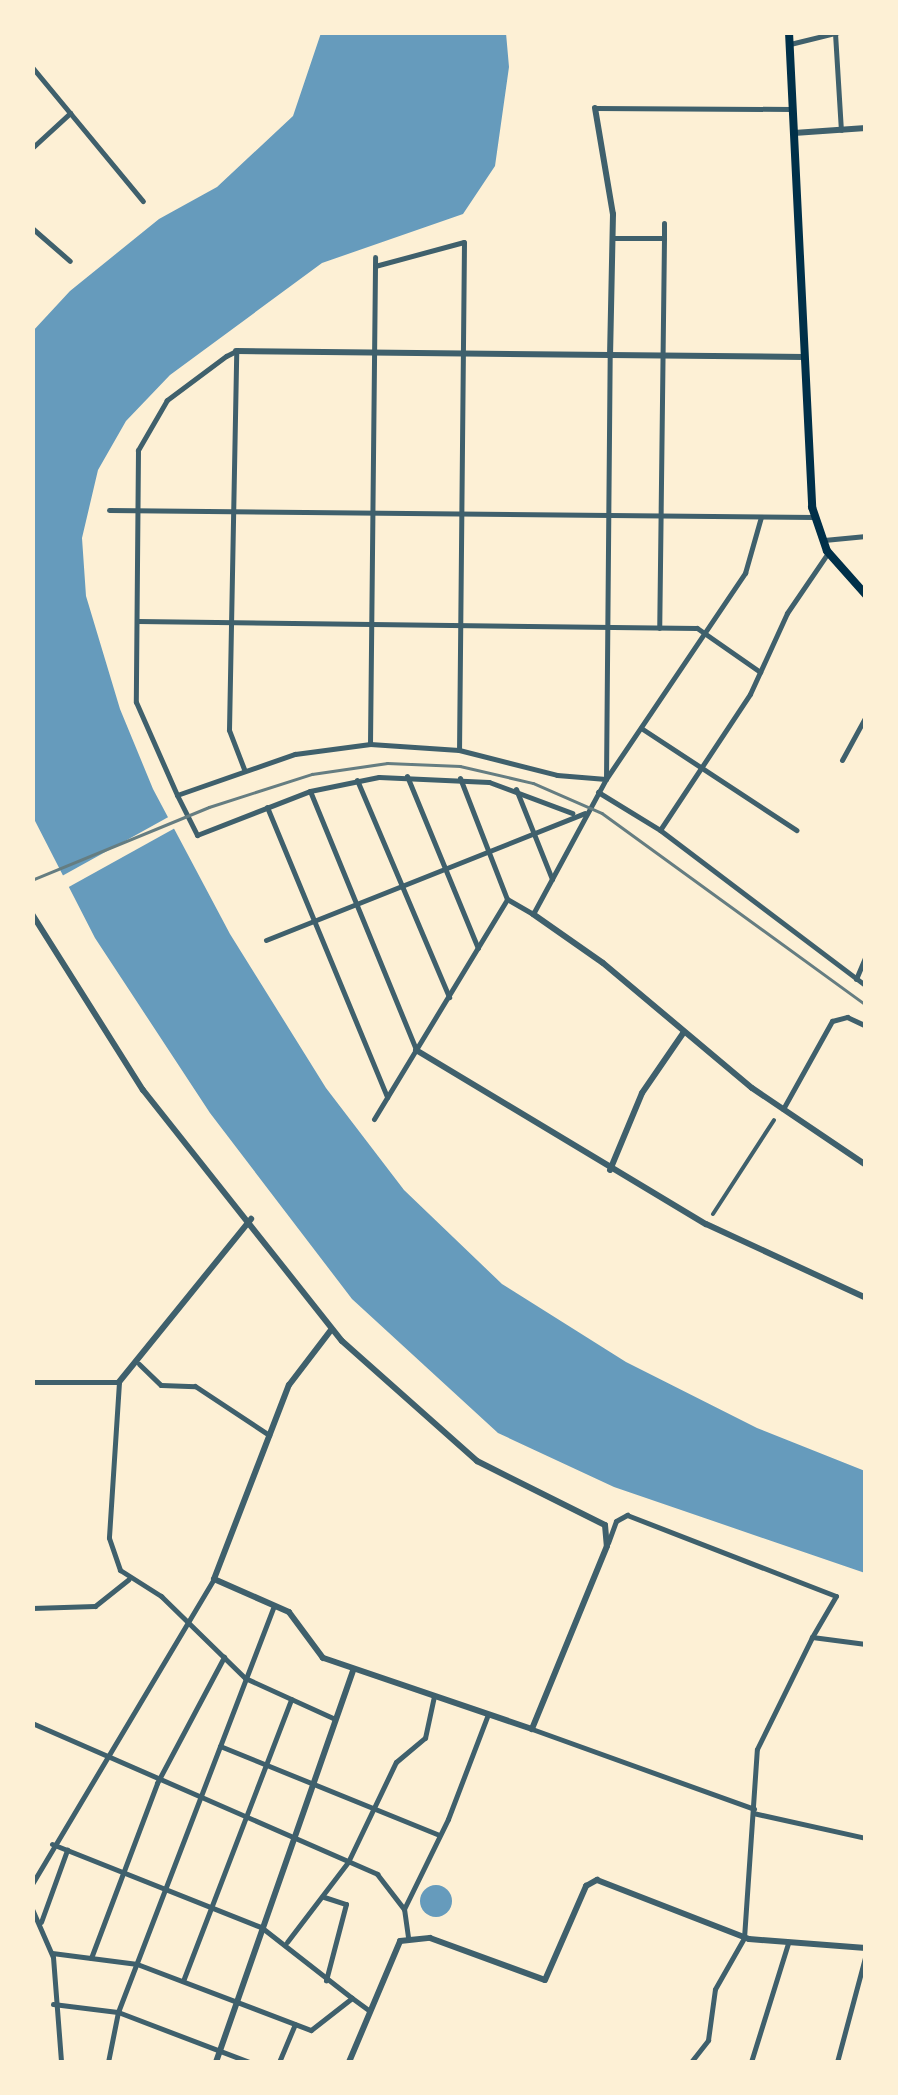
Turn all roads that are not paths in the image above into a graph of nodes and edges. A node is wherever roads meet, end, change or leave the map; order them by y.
1 (789, 32) edge
2 (837, 33) edge
3 (790, 44) junction
4 (32, 67) edge
5 (595, 108) joint
6 (792, 108) junction
7 (70, 112) junction
8 (866, 128) edge
9 (842, 130) junction
10 (794, 133) junction
11 (35, 134) edge
12 (32, 148) edge
13 (143, 200) dead end
14 (664, 223) dead end
15 (32, 228) edge
16 (613, 238) junction
17 (664, 238) junction
18 (375, 257) dead end
19 (70, 261) dead end
20 (375, 266) junction
21 (236, 351) junction
22 (374, 352) junction
23 (463, 353) junction
24 (610, 354) junction
25 (662, 355) junction
26 (804, 357) junction
27 (108, 510) dead end
28 (137, 510) junction
29 (234, 511) junction
30 (372, 513) junction
31 (462, 514) junction
32 (609, 515) junction
33 (660, 516) junction
34 (761, 517) junction
35 (814, 518) junction
36 (866, 536) edge
37 (822, 540) junction
38 (828, 554) junction
39 (866, 595) edge
40 (137, 621) junction
41 (232, 622) junction
42 (370, 624) junction
43 (461, 625) junction
44 (608, 627) junction
45 (658, 628) junction
46 (702, 632) junction
47 (760, 672) junction
48 (866, 716) edge
49 (641, 728) junction
50 (370, 744) junction
51 (459, 750) junction
52 (842, 760) dead end
53 (704, 768) junction
54 (244, 769) junction
55 (407, 776) junction
56 (460, 778) junction
57 (606, 779) junction
58 (357, 780) junction
59 (515, 788) junction
60 (310, 791) junction
61 (598, 792) junction
62 (177, 796) junction
63 (267, 806) junction
64 (572, 813) junction
65 (584, 813) junction
66 (532, 830) junction
67 (660, 830) junction
68 (796, 830) dead end
69 (488, 848) junction
70 (445, 866) junction
71 (552, 879) junction
72 (401, 885) junction
73 (507, 899) junction
74 (356, 903) junction
75 (32, 914) edge
76 (533, 914) junction
77 (314, 921) junction
78 (266, 940) dead end
79 (478, 948) junction
80 (866, 956) edge
81 (856, 979) junction
82 (866, 986) edge
83 (448, 997) junction
84 (866, 1026) edge
85 (684, 1032) junction
86 (416, 1050) junction
87 (386, 1097) junction
88 (782, 1109) junction
89 (374, 1119) dead end
90 (774, 1120) dead end
91 (866, 1165) edge
92 (610, 1170) junction
93 (713, 1214) dead end
94 (251, 1219) junction
95 (866, 1298) edge
96 (332, 1330) junction
97 (139, 1364) junction
98 (32, 1382) edge
99 (119, 1382) junction
100 (269, 1435) junction
101 (607, 1546) junction
102 (129, 1579) junction
103 (214, 1579) junction
104 (275, 1604) junction
105 (32, 1608) edge
106 (188, 1621) junction
107 (812, 1637) junction
108 (866, 1644) edge
109 (224, 1658) junction
110 (353, 1670) junction
111 (246, 1678) junction
112 (434, 1696) junction
113 (292, 1699) junction
114 (488, 1714) junction
115 (335, 1719) junction
116 (32, 1723) edge
117 (532, 1729) junction
118 (220, 1746) junction
119 (106, 1756) junction
120 (266, 1764) junction
121 (157, 1783) junction
122 (312, 1783) junction
123 (199, 1800) junction
124 (374, 1808) junction
125 (754, 1811) junction
126 (245, 1819) junction
127 (441, 1836) junction
128 (292, 1838) junction
129 (866, 1838) edge
130 (52, 1844) junction
131 (67, 1850) junction
132 (348, 1862) junction
133 (123, 1873) junction
134 (32, 1884) edge
135 (165, 1890) junction
136 (322, 1896) junction
137 (212, 1907) junction
138 (32, 1908) edge
139 (404, 1909) junction
140 (41, 1922) junction
141 (261, 1927) junction
142 (408, 1937) junction
143 (744, 1938) junction
144 (287, 1943) junction
145 (788, 1943) junction
146 (866, 1951) edge
147 (52, 1953) junction
148 (90, 1958) junction
149 (137, 1964) junction
150 (326, 1980) junction
151 (183, 1981) junction
152 (857, 1985) junction
153 (866, 1988) edge
154 (352, 1998) junction
155 (236, 2002) junction
156 (53, 2004) junction
157 (118, 2012) junction
158 (370, 2012) junction
159 (295, 2024) junction
160 (220, 2050) junction
161 (62, 2062) edge
162 (108, 2062) edge
163 (216, 2062) edge
164 (248, 2062) edge
165 (279, 2062) edge
166 (349, 2062) edge
167 (691, 2062) edge
168 (750, 2062) edge
169 (837, 2062) edge

1 - 3 main road
2 - 3 street
2 - 9 street
3 - 6 main road
4 - 7 street
5 - 6 street
5 - 16 street
6 - 10 main road
7 - 11 street
7 - 13 street
8 - 9 street
9 - 10 street
10 - 26 main road
11 - 12 street
14 - 17 street
15 - 19 street
16 - 17 street
16 - 24 street
17 - 25 street
18 - 20 street
20 - 22 street
20 - 23 street
21 - 22 street
21 - 28 street
21 - 29 street
22 - 23 street
22 - 30 street
23 - 24 street
23 - 31 street
24 - 25 street
24 - 32 street
25 - 26 street
25 - 33 street
26 - 35 main road
27 - 28 street
28 - 29 street
28 - 40 street
29 - 30 street
29 - 41 street
30 - 31 street
30 - 42 street
31 - 32 street
31 - 43 street
32 - 33 street
32 - 44 street
33 - 34 street
33 - 45 street
34 - 35 street
34 - 46 street
35 - 37 main road
36 - 37 street
37 - 38 main road
38 - 39 main road
38 - 47 street
40 - 41 street
40 - 62 street
41 - 42 street
41 - 54 street
42 - 43 street
42 - 50 street
43 - 44 street
43 - 51 street
44 - 45 street
44 - 57 street
45 - 46 street
46 - 47 street
46 - 49 street
47 - 53 street
48 - 52 street
49 - 53 street
49 - 57 street
50 - 51 street
50 - 54 street
51 - 57 street
53 - 67 street
53 - 68 street
54 - 62 street
55 - 56 street
55 - 58 street
55 - 70 street
56 - 59 street
56 - 69 street
57 - 61 street
58 - 60 street
58 - 72 street
59 - 64 street
59 - 66 street
60 - 63 street
60 - 74 street
61 - 65 street
61 - 67 street
62 - 63 street
63 - 77 street
64 - 65 street
64 - 66 street
65 - 71 street
66 - 69 street
66 - 71 street
67 - 81 street
69 - 70 street
69 - 73 street
70 - 72 street
70 - 79 street
71 - 76 street
72 - 74 street
72 - 83 street
73 - 76 street
73 - 79 street
74 - 77 street
74 - 86 street
75 - 94 street
76 - 85 street
77 - 78 street
77 - 87 street
79 - 83 street
80 - 81 street
81 - 82 street
83 - 86 street
84 - 88 street
85 - 88 street
85 - 92 street
86 - 87 street
86 - 92 street
87 - 89 street
88 - 91 street
90 - 93 street
92 - 95 street
94 - 96 street
94 - 97 street
96 - 100 street
96 - 101 street
97 - 99 street
97 - 100 street
98 - 99 street
99 - 102 street
100 - 103 street
101 - 107 street
101 - 117 street
102 - 105 street
102 - 106 street
103 - 104 street
103 - 106 street
104 - 110 street
104 - 111 street
106 - 109 street
106 - 119 street
107 - 108 street
107 - 125 street
109 - 111 street
109 - 121 street
110 - 112 street
110 - 115 street
111 - 113 street
111 - 118 street
112 - 114 street
112 - 124 street
113 - 115 street
113 - 120 street
114 - 117 street
114 - 127 street
115 - 122 street
116 - 119 street
117 - 125 street
118 - 120 street
118 - 123 street
119 - 121 street
119 - 130 street
120 - 122 street
120 - 126 street
121 - 123 street
121 - 133 street
122 - 124 street
122 - 128 street
123 - 126 street
123 - 135 street
124 - 127 street
124 - 132 street
125 - 129 street
125 - 143 street
126 - 128 street
126 - 137 street
127 - 139 street
128 - 132 street
128 - 141 street
130 - 131 street
130 - 134 street
131 - 133 street
131 - 140 street
132 - 136 street
132 - 139 street
133 - 135 street
133 - 148 street
135 - 137 street
135 - 149 street
136 - 144 street
136 - 150 street
137 - 141 street
137 - 151 street
138 - 140 street
139 - 142 street
140 - 147 street
141 - 144 street
141 - 155 street
142 - 143 street
142 - 158 street
143 - 145 street
143 - 167 street
144 - 150 street
145 - 146 street
145 - 168 street
146 - 152 street
147 - 148 street
147 - 156 street
148 - 149 street
149 - 151 street
149 - 157 street
150 - 154 street
151 - 155 street
152 - 153 street
152 - 169 street
154 - 158 street
154 - 159 street
155 - 159 street
155 - 160 street
156 - 157 street
156 - 161 street
157 - 160 street
157 - 162 street
158 - 166 street
159 - 165 street
160 - 163 street
160 - 164 street

